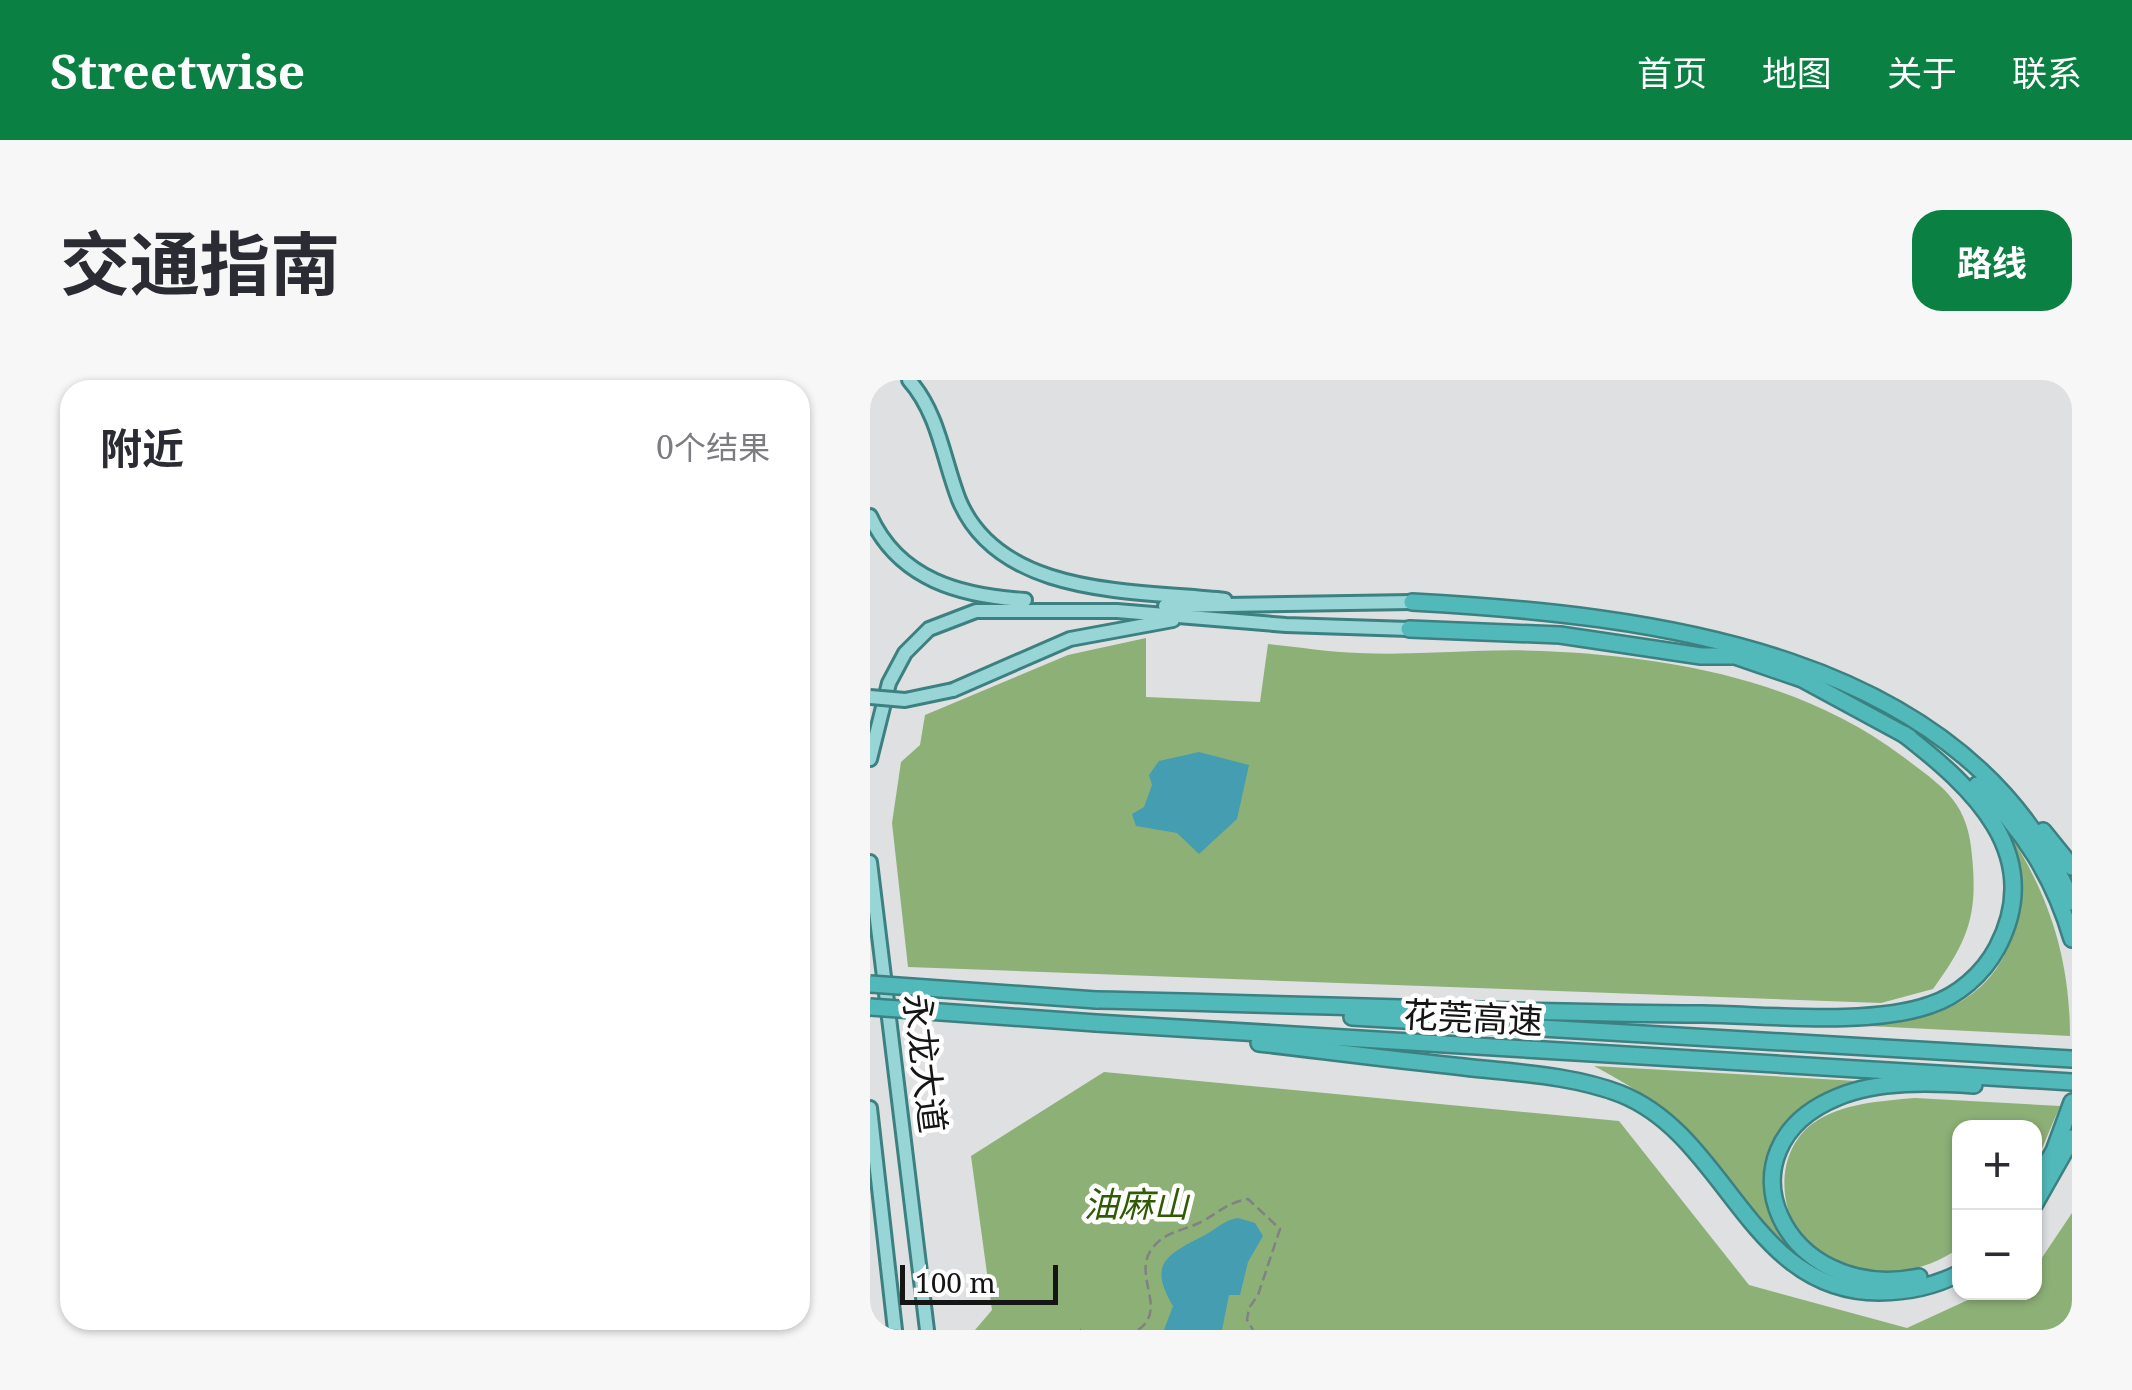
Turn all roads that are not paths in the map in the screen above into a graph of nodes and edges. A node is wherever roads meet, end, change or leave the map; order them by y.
1 (909, 380) edge
2 (870, 516) edge
3 (1412, 602) joint
4 (1262, 604) junction
5 (1218, 619) junction
6 (1408, 629) joint
7 (870, 697) edge
8 (1904, 734) junction
9 (870, 759) edge
10 (1999, 789) junction
11 (870, 862) edge
12 (2072, 867) edge
13 (2072, 902) edge
14 (2072, 939) edge
15 (870, 984) edge
16 (1096, 1000) junction
17 (870, 1007) edge
18 (1096, 1023) junction
19 (2072, 1058) edge
20 (1966, 1079) junction
21 (2072, 1082) edge
22 (2072, 1091) edge
23 (2072, 1102) edge
24 (870, 1108) edge
25 (2072, 1138) edge
26 (870, 1140) edge
27 (2042, 1172) edge
28 (2042, 1191) edge
29 (885, 1238) junction
30 (1952, 1265) edge
31 (1952, 1276) edge
32 (896, 1330) edge
33 (927, 1330) edge

1 - 4 main road
2 - 4 main road
3 - 4 main road
3 - 10 highway
5 - 6 main road
5 - 7 main road, bridge
5 - 9 main road
6 - 8 highway
8 - 14 highway
8 - 16 highway
10 - 12 highway
10 - 13 highway
11 - 33 main road, 永龙大道
15 - 16 highway, 花莞高速, bridge
16 - 19 highway, 花莞高速
17 - 18 highway, 花莞高速, bridge
18 - 20 highway, 花莞高速
18 - 31 highway
20 - 21 highway, 花莞高速
20 - 22 highway
20 - 30 highway
23 - 27 highway
24 - 29 main road, 永龙大道
25 - 28 highway
26 - 29 main road
29 - 32 main road, 永龙大道

